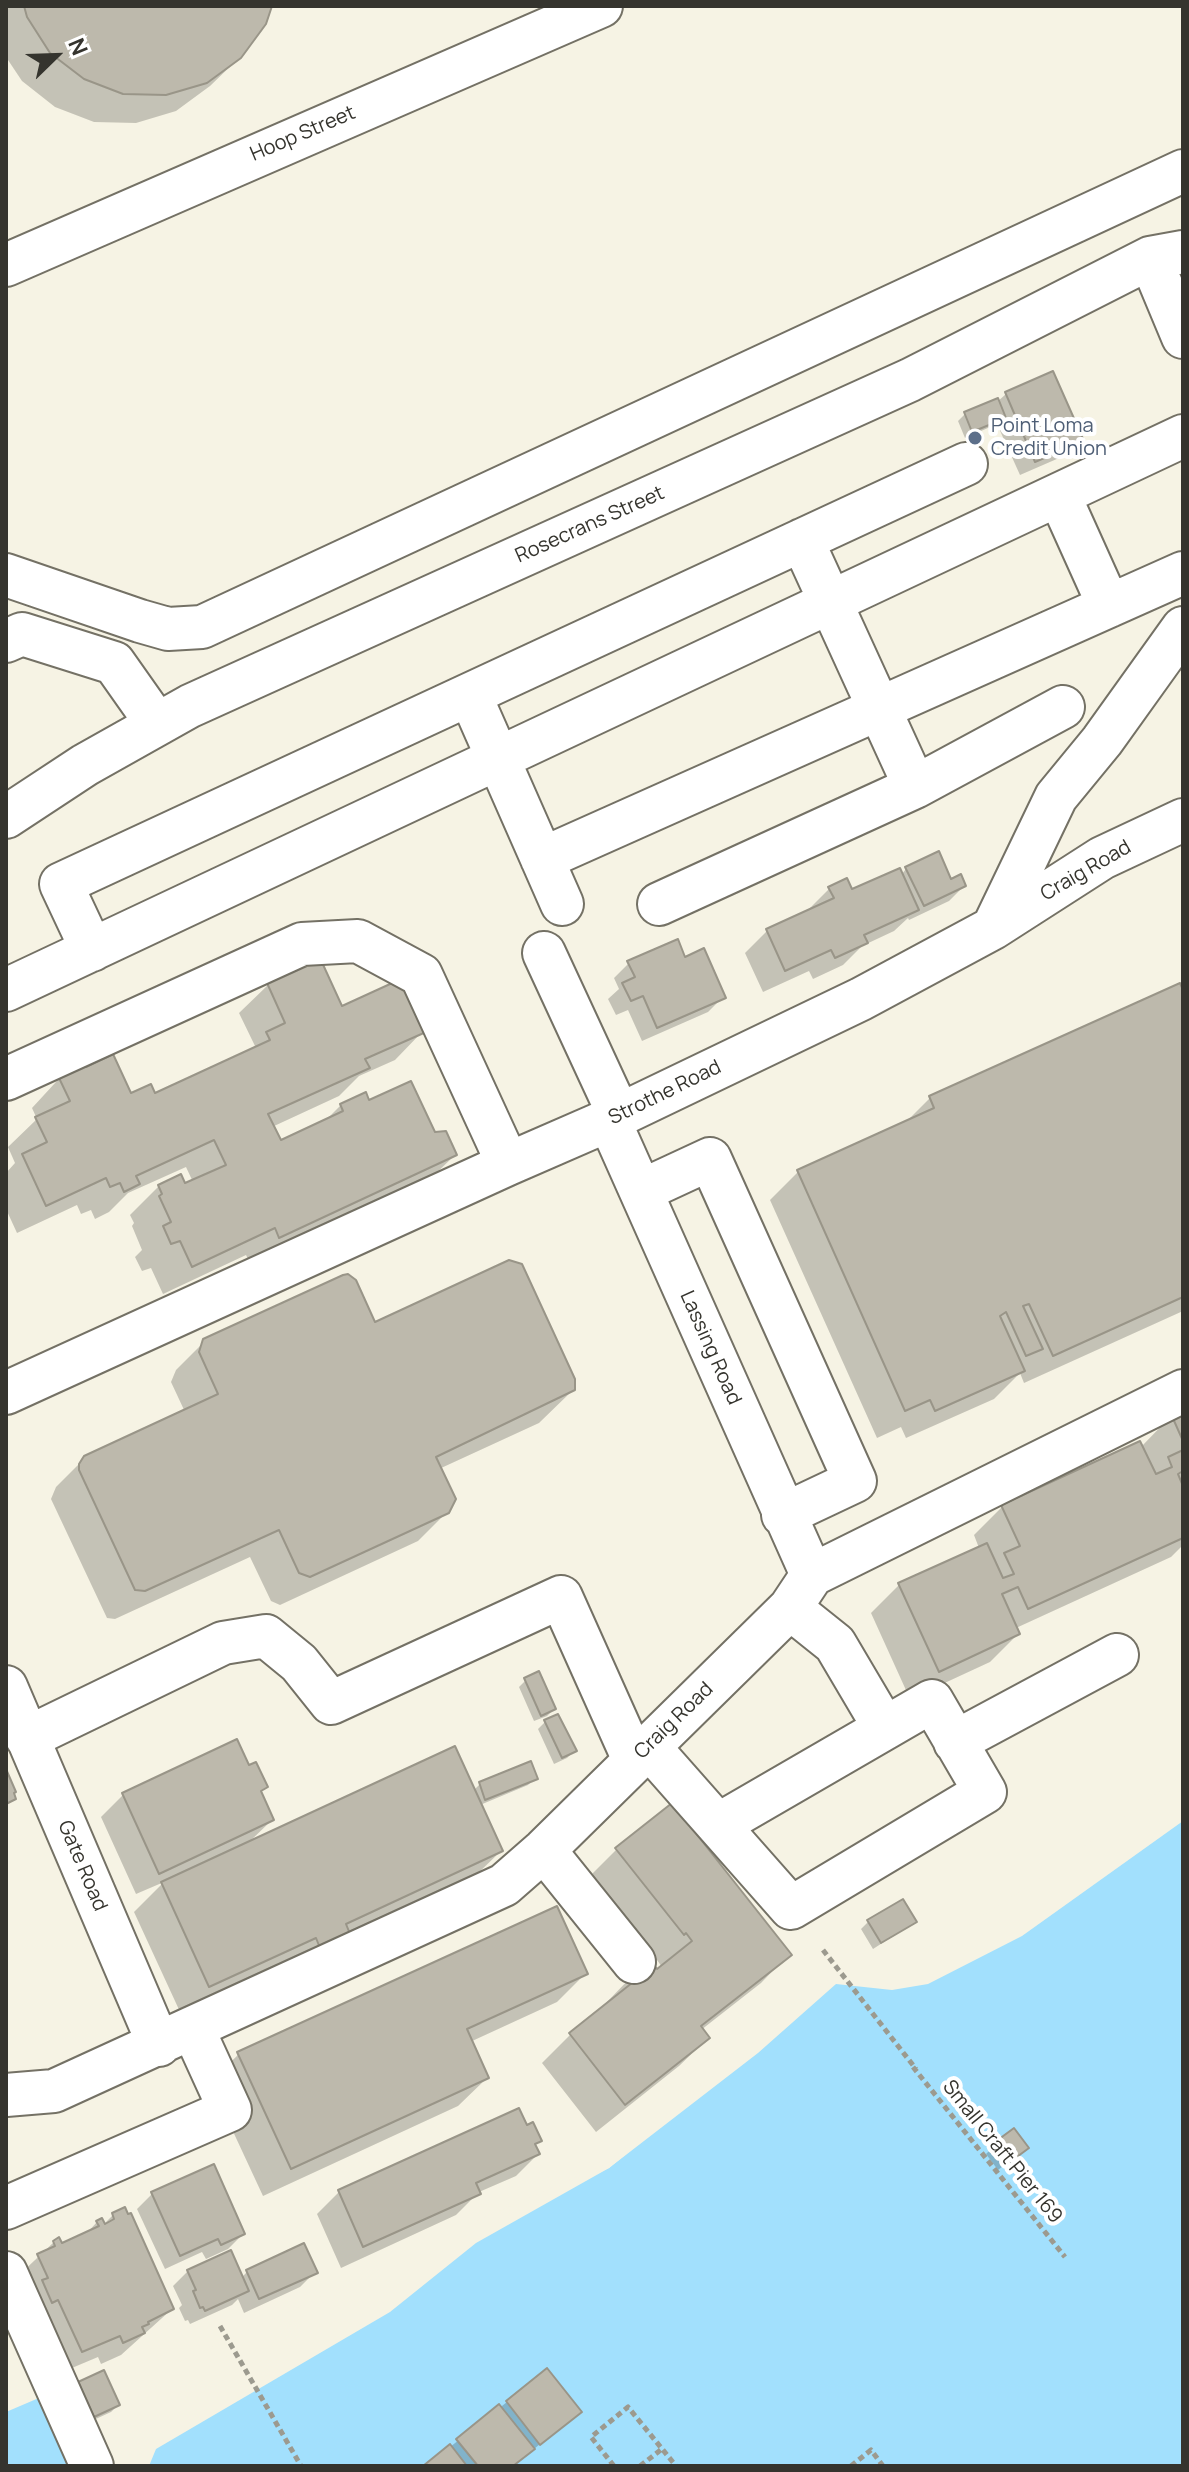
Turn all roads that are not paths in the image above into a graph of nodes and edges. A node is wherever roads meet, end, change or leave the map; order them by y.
1 (601, 6) edge
2 (1183, 171) edge
3 (1166, 255) edge
4 (6, 265) edge
5 (1183, 337) edge
6 (1183, 436) edge
7 (966, 464) dead end
8 (1059, 495) junction
9 (802, 540) junction
10 (1183, 573) edge
11 (6, 575) edge
12 (830, 603) junction
13 (1109, 606) junction
14 (1183, 628) edge
15 (6, 641) edge
16 (470, 695) junction
17 (1063, 707) dead end
18 (879, 709) junction
19 (157, 724) junction
20 (499, 759) junction
21 (915, 787) junction
22 (6, 817) edge
23 (1183, 820) edge
24 (542, 859) junction
25 (562, 904) dead end
26 (659, 904) dead end
27 (993, 928) junction
28 (92, 950) junction
29 (544, 953) dead end
30 (6, 990) edge
31 (6, 1079) edge
32 (614, 1118) junction
33 (508, 1164) junction
34 (641, 1191) junction
35 (1183, 1391) edge
36 (6, 1393) edge
37 (783, 1515) junction
38 (801, 1591) junction
39 (1117, 1655) dead end
40 (6, 1687) edge
41 (884, 1727) junction
42 (27, 1738) junction
43 (955, 1742) junction
44 (641, 1753) junction
45 (718, 1825) junction
46 (544, 1850) junction
47 (634, 1962) dead end
48 (176, 2037) junction
49 (6, 2095) edge
50 (6, 2208) edge
51 (6, 2273) edge
52 (92, 2466) edge

1 - 4 street, Hoop Street
2 - 11 street
3 - 5 street
3 - 19 street, Rosecrans Street
6 - 8 street
7 - 9 street
8 - 12 street
8 - 13 street
9 - 12 street
9 - 16 street
10 - 13 street
12 - 18 street
12 - 20 street
13 - 18 street
14 - 27 street
15 - 19 street
16 - 20 street
16 - 28 street
17 - 21 street
18 - 21 street
18 - 24 street
19 - 22 street, Rosecrans Street
20 - 24 street
20 - 28 street
21 - 26 street
23 - 27 street, Craig Road
24 - 25 street
27 - 32 street, Strothe Road
28 - 30 street
29 - 32 street, Lassing Road
31 - 33 street
32 - 33 street, Strothe Road
32 - 34 street, Lassing Road
33 - 36 street, Strothe Road
34 - 37 street, Lassing Road
34 - 37 street
35 - 38 street, Craig Road
37 - 38 street, Lassing Road
38 - 41 street
38 - 44 street, Craig Road
39 - 43 street
40 - 42 street, Gate Road
41 - 43 street
41 - 45 street
42 - 44 street
42 - 48 street, Gate Road
43 - 45 street
44 - 45 street
44 - 46 street, Craig Road
46 - 47 street
46 - 48 street, Craig Road
48 - 49 street, Craig Road
48 - 50 street, Gate Road
51 - 52 street

